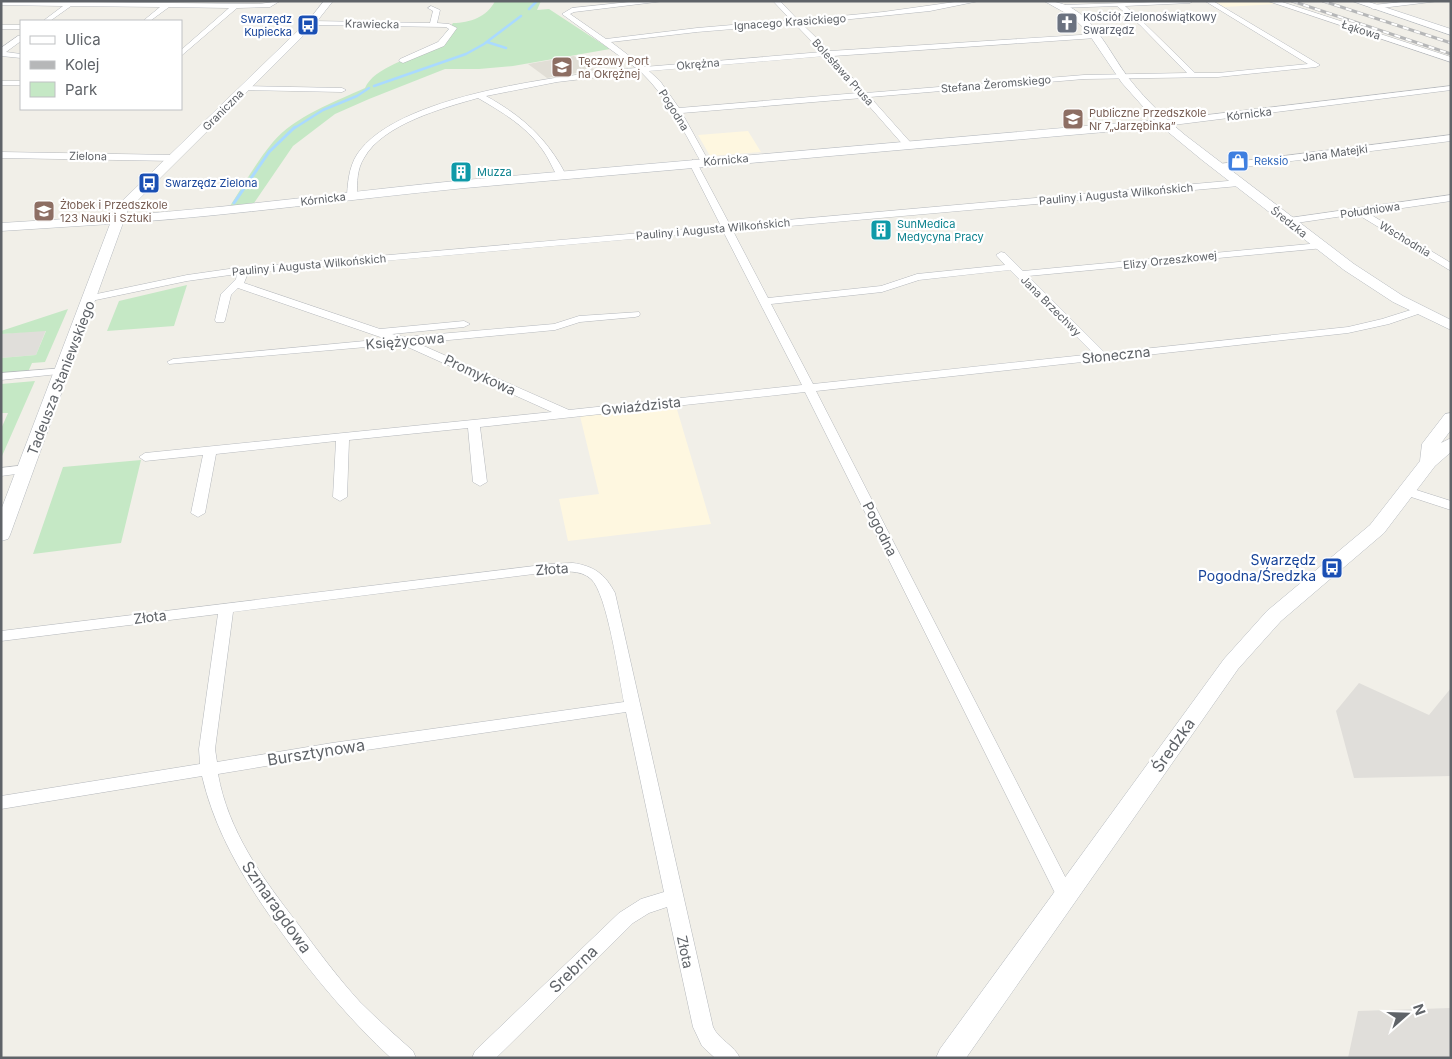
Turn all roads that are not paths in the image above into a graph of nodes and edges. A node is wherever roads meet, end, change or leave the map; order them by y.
1 (277, 1) edge
2 (330, 1) edge
3 (661, 1) edge
4 (776, 1) edge
5 (976, 1) edge
6 (1048, 1) edge
7 (1190, 1) edge
8 (1208, 1) edge
9 (1271, 1) edge
10 (1356, 1) edge
11 (1436, 1) edge
12 (1, 3) edge
13 (72, 3) edge
14 (1118, 4) junction
15 (167, 5) junction
16 (235, 6) junction
17 (1061, 7) junction
18 (1373, 7) junction
19 (432, 8) dead end
20 (47, 20) edge
21 (147, 20) edge
22 (796, 22) junction
23 (311, 23) junction
24 (433, 25) junction
25 (1, 27) edge
26 (20, 27) edge
27 (1451, 32) edge
28 (1096, 36) junction
29 (20, 39) edge
30 (604, 41) junction
31 (1, 53) edge
32 (182, 53) edge
33 (826, 53) junction
34 (20, 56) edge
35 (1451, 60) edge
36 (403, 61) dead end
37 (643, 68) junction
38 (1120, 75) junction
39 (1193, 75) junction
40 (1, 83) edge
41 (20, 83) edge
42 (245, 88) junction
43 (1451, 88) edge
44 (342, 90) dead end
45 (479, 96) junction
46 (865, 97) junction
47 (677, 111) junction
48 (1166, 123) junction
49 (1451, 138) edge
50 (908, 145) junction
51 (1, 155) edge
52 (174, 158) junction
53 (699, 162) junction
54 (1218, 167) junction
55 (561, 175) junction
56 (1239, 183) junction
57 (352, 195) junction
58 (1451, 198) edge
59 (1359, 211) junction
60 (119, 219) junction
61 (1289, 221) junction
62 (1, 227) edge
63 (728, 228) junction
64 (1320, 246) junction
65 (1001, 255) dead end
66 (1450, 266) edge
67 (243, 271) junction
68 (1016, 271) junction
69 (236, 284) junction
70 (91, 298) junction
71 (765, 301) junction
72 (1420, 310) junction
73 (636, 314) dead end
74 (1451, 318) edge
75 (220, 320) dead end
76 (464, 324) dead end
77 (1451, 326) edge
78 (378, 332) junction
79 (403, 341) junction
80 (1102, 356) junction
81 (173, 362) dead end
82 (64, 371) junction
83 (1, 377) edge
84 (809, 388) junction
85 (568, 414) junction
86 (1451, 418) edge
87 (474, 424) junction
88 (343, 437) junction
89 (1451, 443) edge
90 (210, 450) junction
91 (145, 457) dead end
92 (1428, 462) junction
93 (26, 469) junction
94 (1, 472) edge
95 (480, 482) dead end
96 (1407, 491) junction
97 (340, 497) dead end
98 (1451, 506) edge
99 (198, 514) dead end
100 (1, 535) edge
101 (226, 608) junction
102 (1, 636) edge
103 (632, 706) junction
104 (208, 768) junction
105 (1, 803) edge
106 (1066, 896) junction
107 (674, 898) junction
108 (406, 1058) edge
109 (482, 1058) edge
110 (730, 1058) edge
111 (950, 1058) edge

1 - 16 street
2 - 23 street, Graniczna
3 - 30 street, Pogodna
4 - 22 street, Bolesława Prusa
5 - 22 street, Ignacego Krasickiego
6 - 17 street, Średzka
7 - 14 street
8 - 39 street, Stefana Żeromskiego
9 - 35 street, Łąkowa
10 - 18 street
11 - 18 street
12 - 13 street
13 - 15 street
13 - 20 street
14 - 17 street
14 - 39 street
15 - 16 street
15 - 21 street
16 - 32 street
17 - 28 street, Średzka
18 - 27 street
19 - 24 street
22 - 30 street, Ignacego Krasickiego
22 - 33 street, Bolesława Prusa
23 - 24 street, Krawiecka
23 - 42 street, Graniczna
24 - 36 street, Krawiecka
25 - 26 street
28 - 33 street, Okrężna
28 - 38 street, Średzka
29 - 31 street
30 - 37 street, Pogodna
31 - 34 street
33 - 37 street, Okrężna
33 - 46 street, Bolesława Prusa
37 - 45 street, Okrężna
37 - 47 street, Pogodna
38 - 39 street, Stefana Żeromskiego
38 - 46 street, Stefana Żeromskiego
38 - 48 street, Średzka
40 - 41 street
42 - 44 street
42 - 52 street, Graniczna
43 - 48 street, Kórnicka
45 - 55 street
45 - 57 street, Okrężna
46 - 47 street, Stefana Żeromskiego
46 - 50 street, Bolesława Prusa
47 - 53 street, Pogodna
48 - 50 street, Kórnicka
48 - 54 street, Średzka
49 - 54 street, Jana Matejki
50 - 53 street, Kórnicka
51 - 52 street, Zielona
52 - 60 street, Graniczna
53 - 55 street, Kórnicka
53 - 63 street, Pogodna
54 - 56 street, Średzka
55 - 57 street, Kórnicka
56 - 61 street, Średzka
56 - 63 street, Pauliny i Augusta Wilkońskich
57 - 60 street, Kórnicka
58 - 59 street, Południowa
59 - 61 street, Południowa
59 - 66 street, Wschodnia
60 - 62 street, Kórnicka
60 - 70 street, Tadeusza Staniewskiego
61 - 64 street, Średzka
63 - 67 street, Pauliny i Augusta Wilkońskich
63 - 71 street, Pogodna
64 - 68 street, Elizy Orzeszkowej
64 - 72 street, Średzka
65 - 68 street, Jana Brzechwy
67 - 69 street
67 - 70 street, Pauliny i Augusta Wilkońskich
68 - 71 street, Elizy Orzeszkowej
68 - 80 street, Jana Brzechwy
69 - 75 street
69 - 78 street, Promykowa
70 - 82 street, Tadeusza Staniewskiego
71 - 84 street, Pogodna
72 - 74 street, Średzka
72 - 77 street, Średzka
72 - 80 street, Słoneczna
73 - 79 street, Księżycowa
76 - 78 street, Księżycowa
78 - 79 street, Promykowa
79 - 81 street, Księżycowa
79 - 85 street, Promykowa
80 - 84 street, Słoneczna
82 - 83 street
82 - 93 street, Tadeusza Staniewskiego
84 - 85 street, Gwiaździsta
84 - 106 street, Pogodna
85 - 87 street, Gwiaździsta
86 - 92 street, Średzka
87 - 88 street, Gwiaździsta
87 - 95 street
88 - 90 street, Gwiaździsta
88 - 97 street
89 - 92 street, Średzka
90 - 91 street, Gwiaździsta
90 - 99 street
92 - 96 street, Średzka
93 - 94 street
93 - 100 street, Tadeusza Staniewskiego
96 - 98 street
96 - 106 street, Średzka
101 - 102 street, Złota
101 - 103 street, Złota
101 - 104 street, Szmaragdowa
103 - 104 street, Bursztynowa
103 - 107 street, Złota
104 - 105 street, Bursztynowa
104 - 108 street, Szmaragdowa
106 - 111 street, Średzka
107 - 109 street, Srebrna
107 - 110 street, Złota

